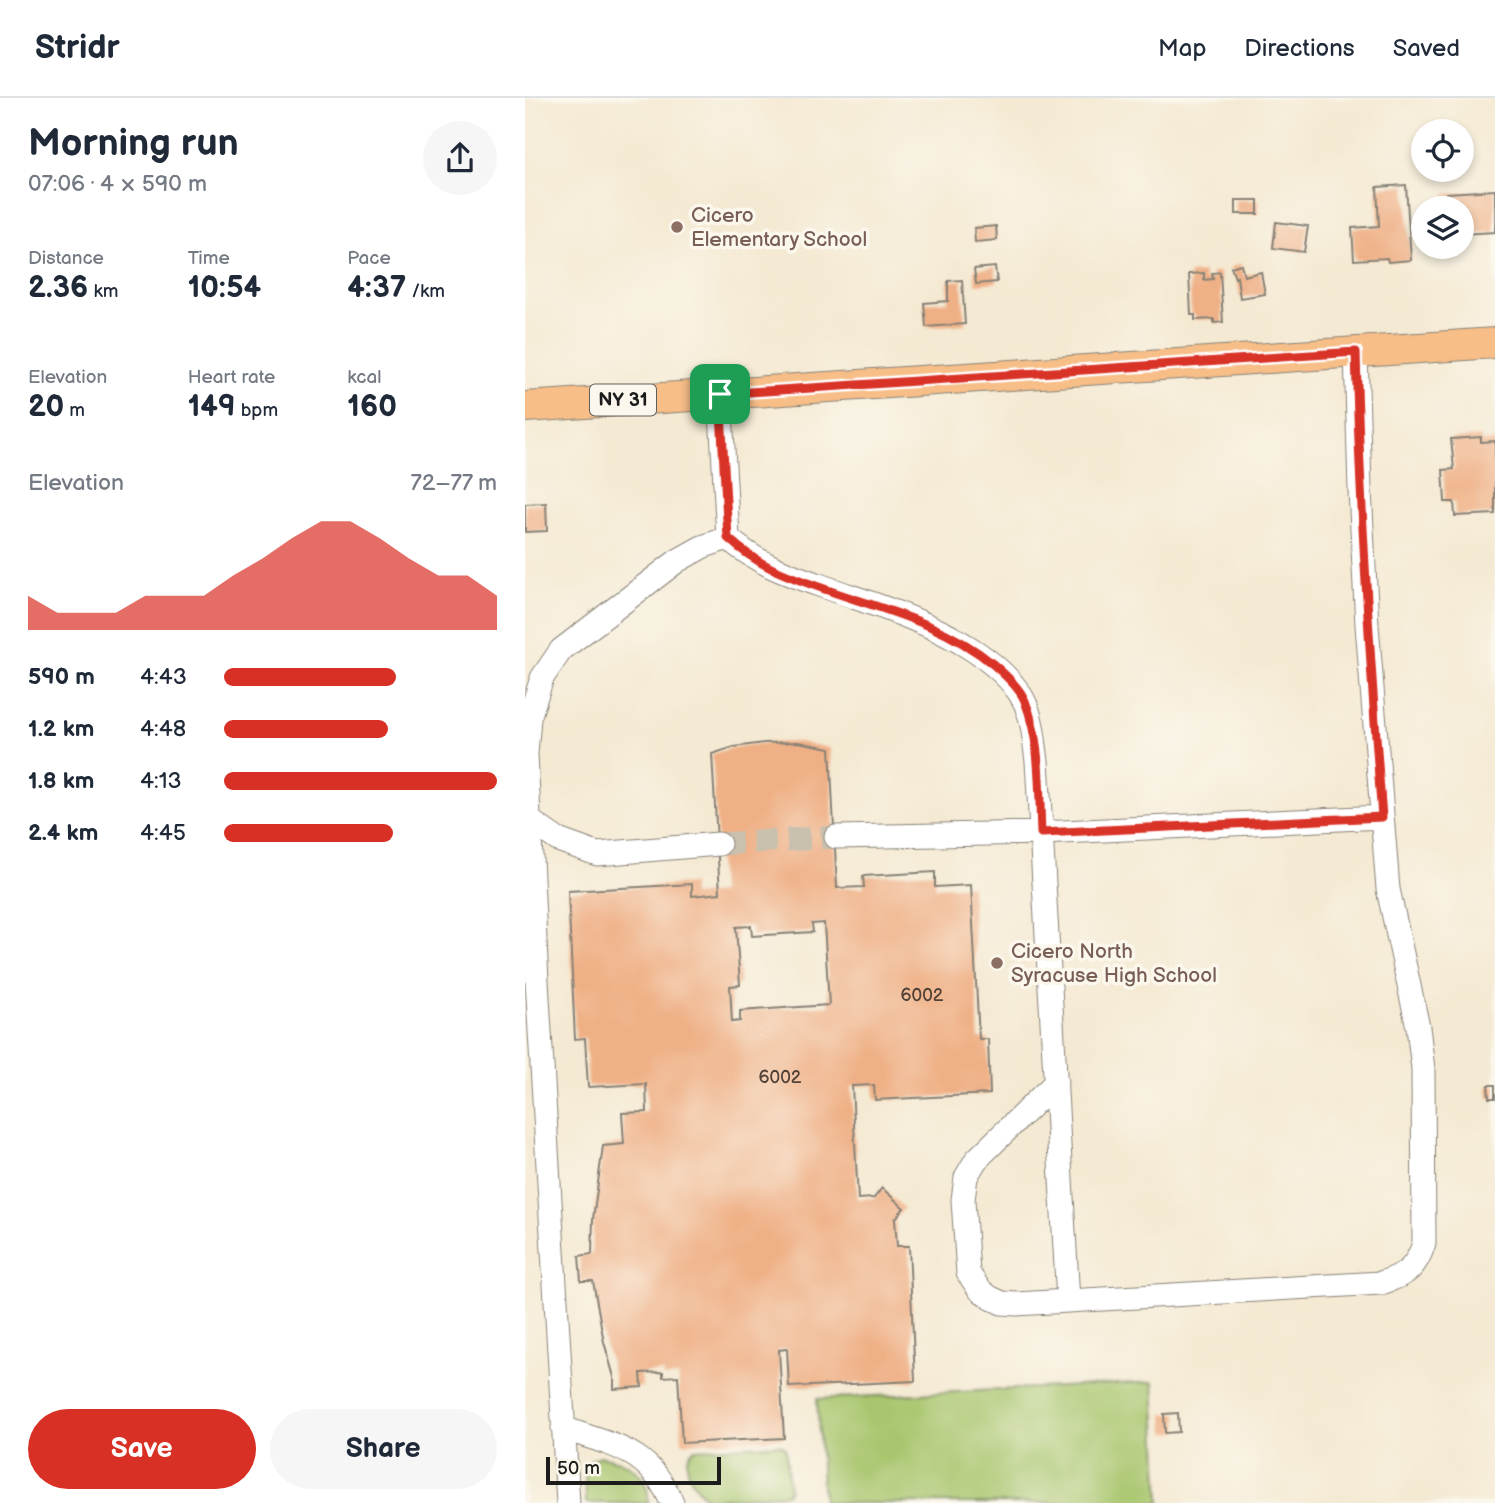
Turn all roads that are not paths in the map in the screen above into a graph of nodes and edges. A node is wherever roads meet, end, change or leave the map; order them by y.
1 (1495, 344) edge
2 (1356, 352) junction
3 (720, 394) junction
4 (525, 407) edge
5 (728, 538) junction
6 (1382, 817) junction
7 (529, 820) junction
8 (1041, 833) junction
9 (836, 837) tunnel mouth
10 (719, 844) tunnel mouth
11 (1056, 1082) junction
12 (1068, 1301) junction
13 (563, 1428) junction
14 (568, 1503) edge
15 (671, 1503) edge

1 - 2 main road, NY 31
2 - 3 main road, NY 31
2 - 6 lane
3 - 4 main road, NY 31
3 - 5 lane
5 - 7 lane
5 - 8 lane
6 - 8 lane
6 - 12 lane
7 - 10 lane
7 - 13 lane
8 - 9 lane
8 - 11 lane
11 - 12 lane
11 - 12 lane
13 - 14 lane
13 - 15 lane

